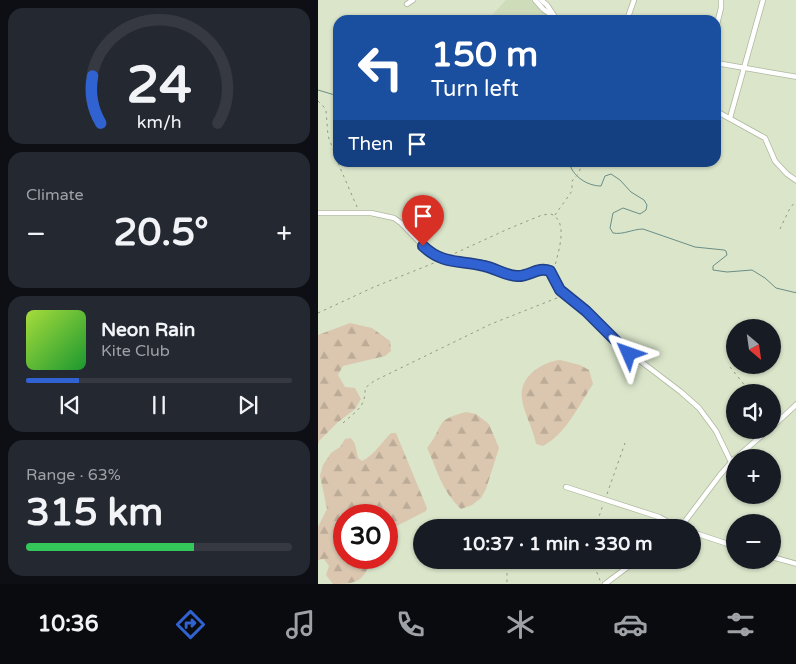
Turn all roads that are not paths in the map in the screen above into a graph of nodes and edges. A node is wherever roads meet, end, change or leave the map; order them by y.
1 (413, 0) edge
2 (535, 0) edge
3 (541, 0) edge
4 (634, 0) edge
5 (721, 0) edge
6 (763, 0) edge
7 (407, 4) dead end
8 (551, 15) edge
9 (554, 15) edge
10 (628, 15) edge
11 (719, 15) edge
12 (721, 64) edge
13 (744, 69) junction
14 (796, 77) edge
15 (721, 114) edge
16 (730, 118) junction
17 (796, 181) edge
18 (318, 213) edge
19 (796, 404) edge
20 (781, 418) edge
21 (757, 439) edge
22 (728, 449) edge
23 (746, 449) edge
24 (726, 469) edge
25 (566, 487) dead end
26 (663, 519) edge
27 (686, 519) edge
28 (701, 535) edge
29 (726, 543) edge
30 (781, 560) edge
31 (796, 564) edge
32 (625, 569) edge
33 (603, 584) edge

1 - 7 street
2 - 8 street
3 - 9 street
4 - 10 street
5 - 11 street
6 - 13 street
12 - 13 street
13 - 14 street
13 - 16 street
15 - 16 street
16 - 17 street
18 - 22 street
19 - 20 street
21 - 23 street
24 - 27 street
25 - 26 street
28 - 29 street
30 - 31 street
32 - 33 street

